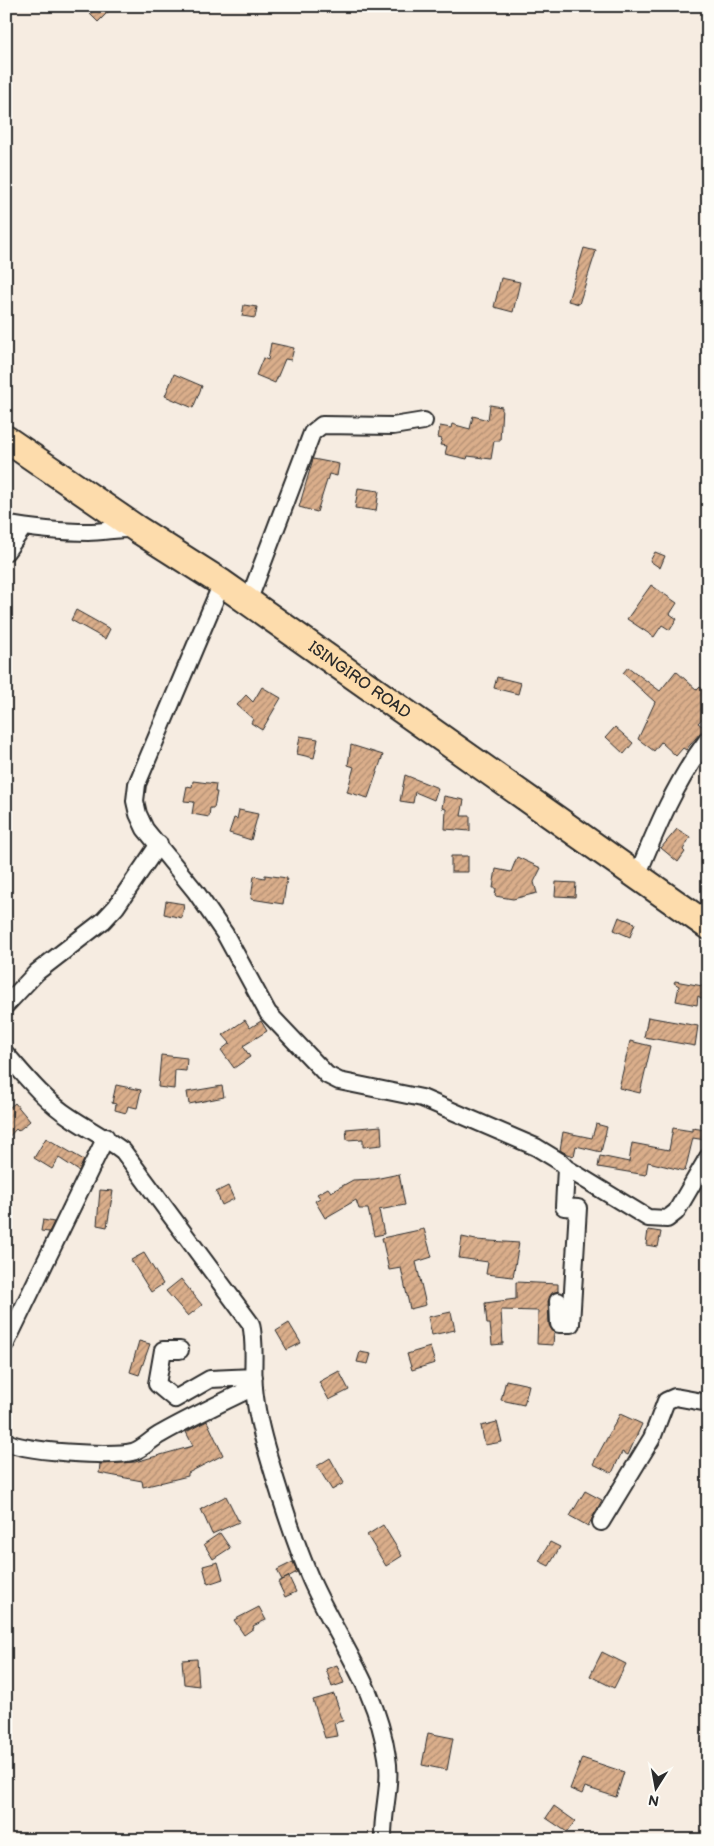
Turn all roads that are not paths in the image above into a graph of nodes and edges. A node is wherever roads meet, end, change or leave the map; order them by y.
1 (424, 421) dead end
2 (6, 438) edge
3 (6, 524) edge
4 (23, 528) junction
5 (137, 529) junction
6 (6, 552) edge
7 (222, 583) junction
8 (248, 602) junction
9 (708, 739) edge
10 (159, 844) junction
11 (637, 876) junction
12 (708, 926) edge
13 (6, 1005) edge
14 (6, 1054) edge
15 (106, 1138) junction
16 (708, 1157) edge
17 (566, 1168) junction
18 (558, 1302) dead end
19 (6, 1343) edge
20 (180, 1350) dead end
21 (254, 1382) junction
22 (708, 1403) edge
23 (6, 1441) edge
24 (601, 1522) dead end
25 (383, 1840) edge

1 - 8 street
2 - 5 main road, ISINGIRO ROAD
3 - 4 street
4 - 5 street
4 - 6 street
5 - 7 main road, ISINGIRO ROAD
7 - 8 main road, ISINGIRO ROAD
7 - 10 street
8 - 11 main road, ISINGIRO ROAD
9 - 11 street
10 - 13 street
10 - 17 street
11 - 12 main road, ISINGIRO ROAD
14 - 15 street
15 - 19 street
15 - 21 street
16 - 17 street
17 - 18 street
20 - 21 street
21 - 23 street
21 - 25 street
22 - 24 street

